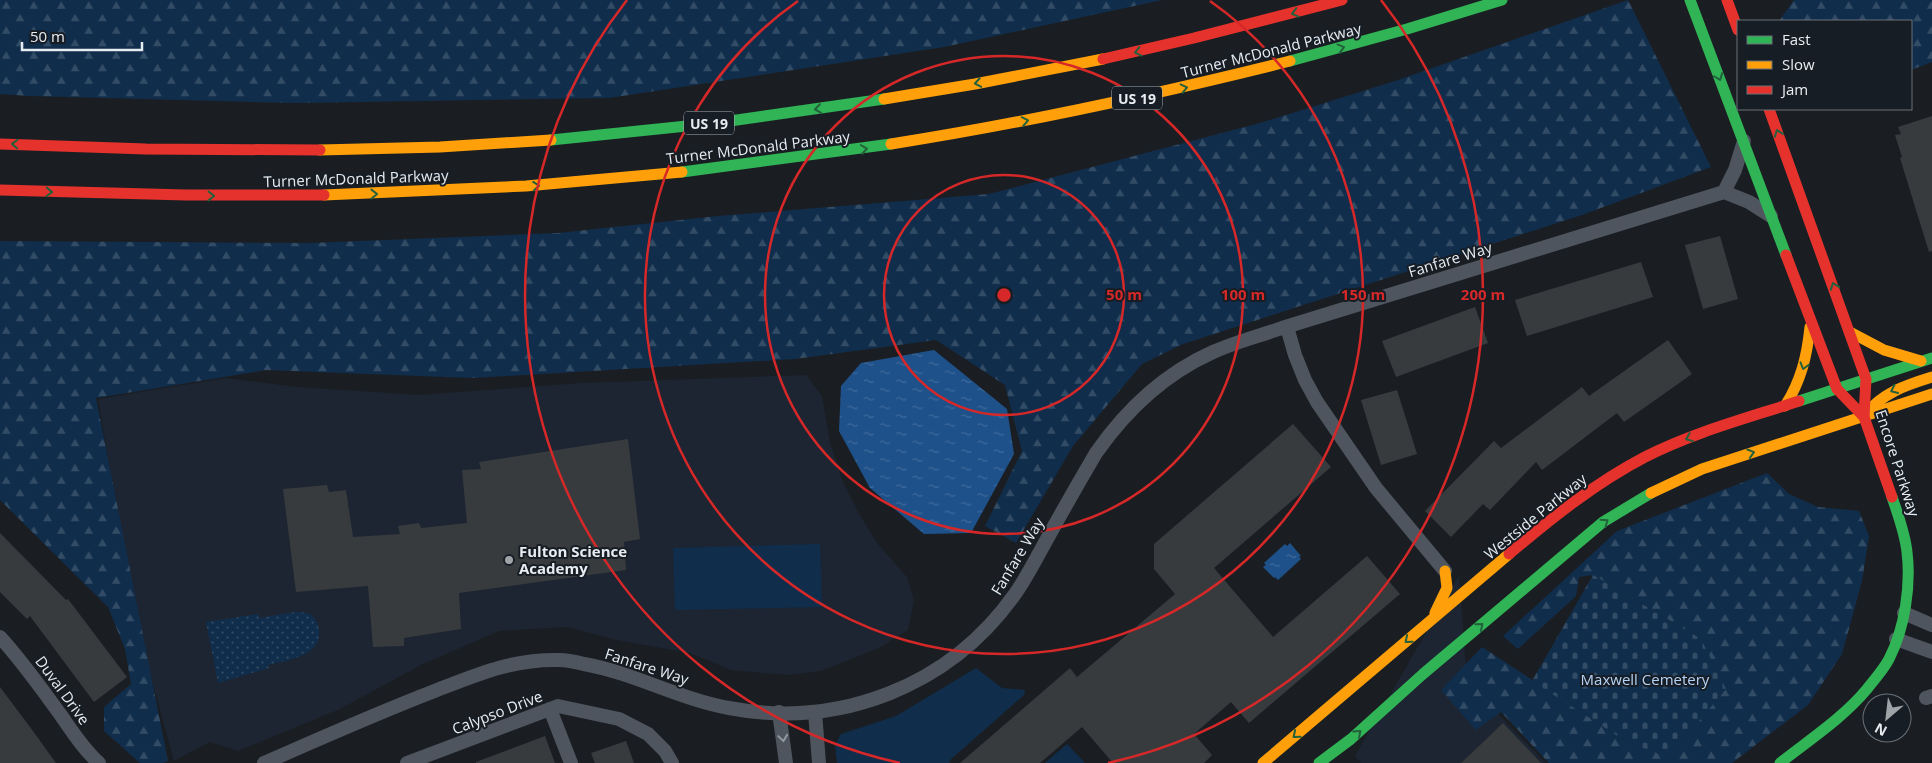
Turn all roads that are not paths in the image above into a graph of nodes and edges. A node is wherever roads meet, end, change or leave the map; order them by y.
1 (1342, 0) edge
2 (1502, 0) edge
3 (1690, 0) edge
4 (1727, 0) edge
5 (1737, 27) edge
6 (1769, 110) edge
7 (1744, 141) junction
8 (0, 144) edge
9 (0, 190) edge
10 (1724, 192) junction
11 (1771, 216) junction
12 (1811, 323) junction
13 (1287, 327) junction
14 (1850, 332) junction
15 (1927, 360) edge
16 (1932, 377) edge
17 (1866, 380) junction
18 (1837, 389) junction
19 (1932, 394) edge
20 (1785, 406) junction
21 (1864, 417) junction
22 (1449, 572) joint
23 (1487, 574) junction
24 (1468, 576) dead end
25 (1904, 613) junction
26 (1932, 625) edge
27 (1424, 627) junction
28 (0, 637) edge
29 (1896, 640) junction
30 (1932, 652) edge
31 (550, 709) junction
32 (779, 712) junction
33 (814, 712) junction
34 (99, 763) edge
35 (264, 763) edge
36 (407, 763) edge
37 (571, 763) edge
38 (672, 763) edge
39 (786, 763) edge
40 (819, 763) edge
41 (1263, 763) edge
42 (1319, 763) edge
43 (1780, 763) edge

1 -> 8 main road, Turner McDonald Parkway / US 19
9 -> 2 main road, Turner McDonald Parkway / US 19
3 -> 7 main road
4 - 5 main road
14 -> 6 main road, Encore Parkway
7 - 10 street
7 - 11 main road
10 - 11 street
10 - 13 street, Fanfare Way
11 - 12 main road
12 - 18 main road
12 -> 20 main road
13 - 22 street
13 - 33 street, Fanfare Way
14 - 15 main road
14 - 17 main road, Encore Parkway
15 - 17 main road, Westside Parkway
16 -> 21 main road
17 - 18 main road, Westside Parkway
17 - 21 main road, Encore Parkway
18 - 20 main road, Westside Parkway
18 - 21 main road
19 - 21 main road
20 -> 23 main road, Westside Parkway
21 - 25 main road, Encore Parkway
42 -> 21 main road
22 - 27 main road
23 - 24 main road
23 - 27 main road, Westside Parkway
25 - 26 street
25 - 29 main road, Encore Parkway
27 -> 41 main road, Westside Parkway
28 - 34 street, Duval Drive
29 - 30 street
29 - 43 main road, Encore Parkway
31 - 36 street, Calypso Drive
31 - 37 street
31 - 38 street, Calypso Drive
32 - 33 street, Fanfare Way
32 - 35 street, Fanfare Way
32 -> 39 street
33 - 40 street

